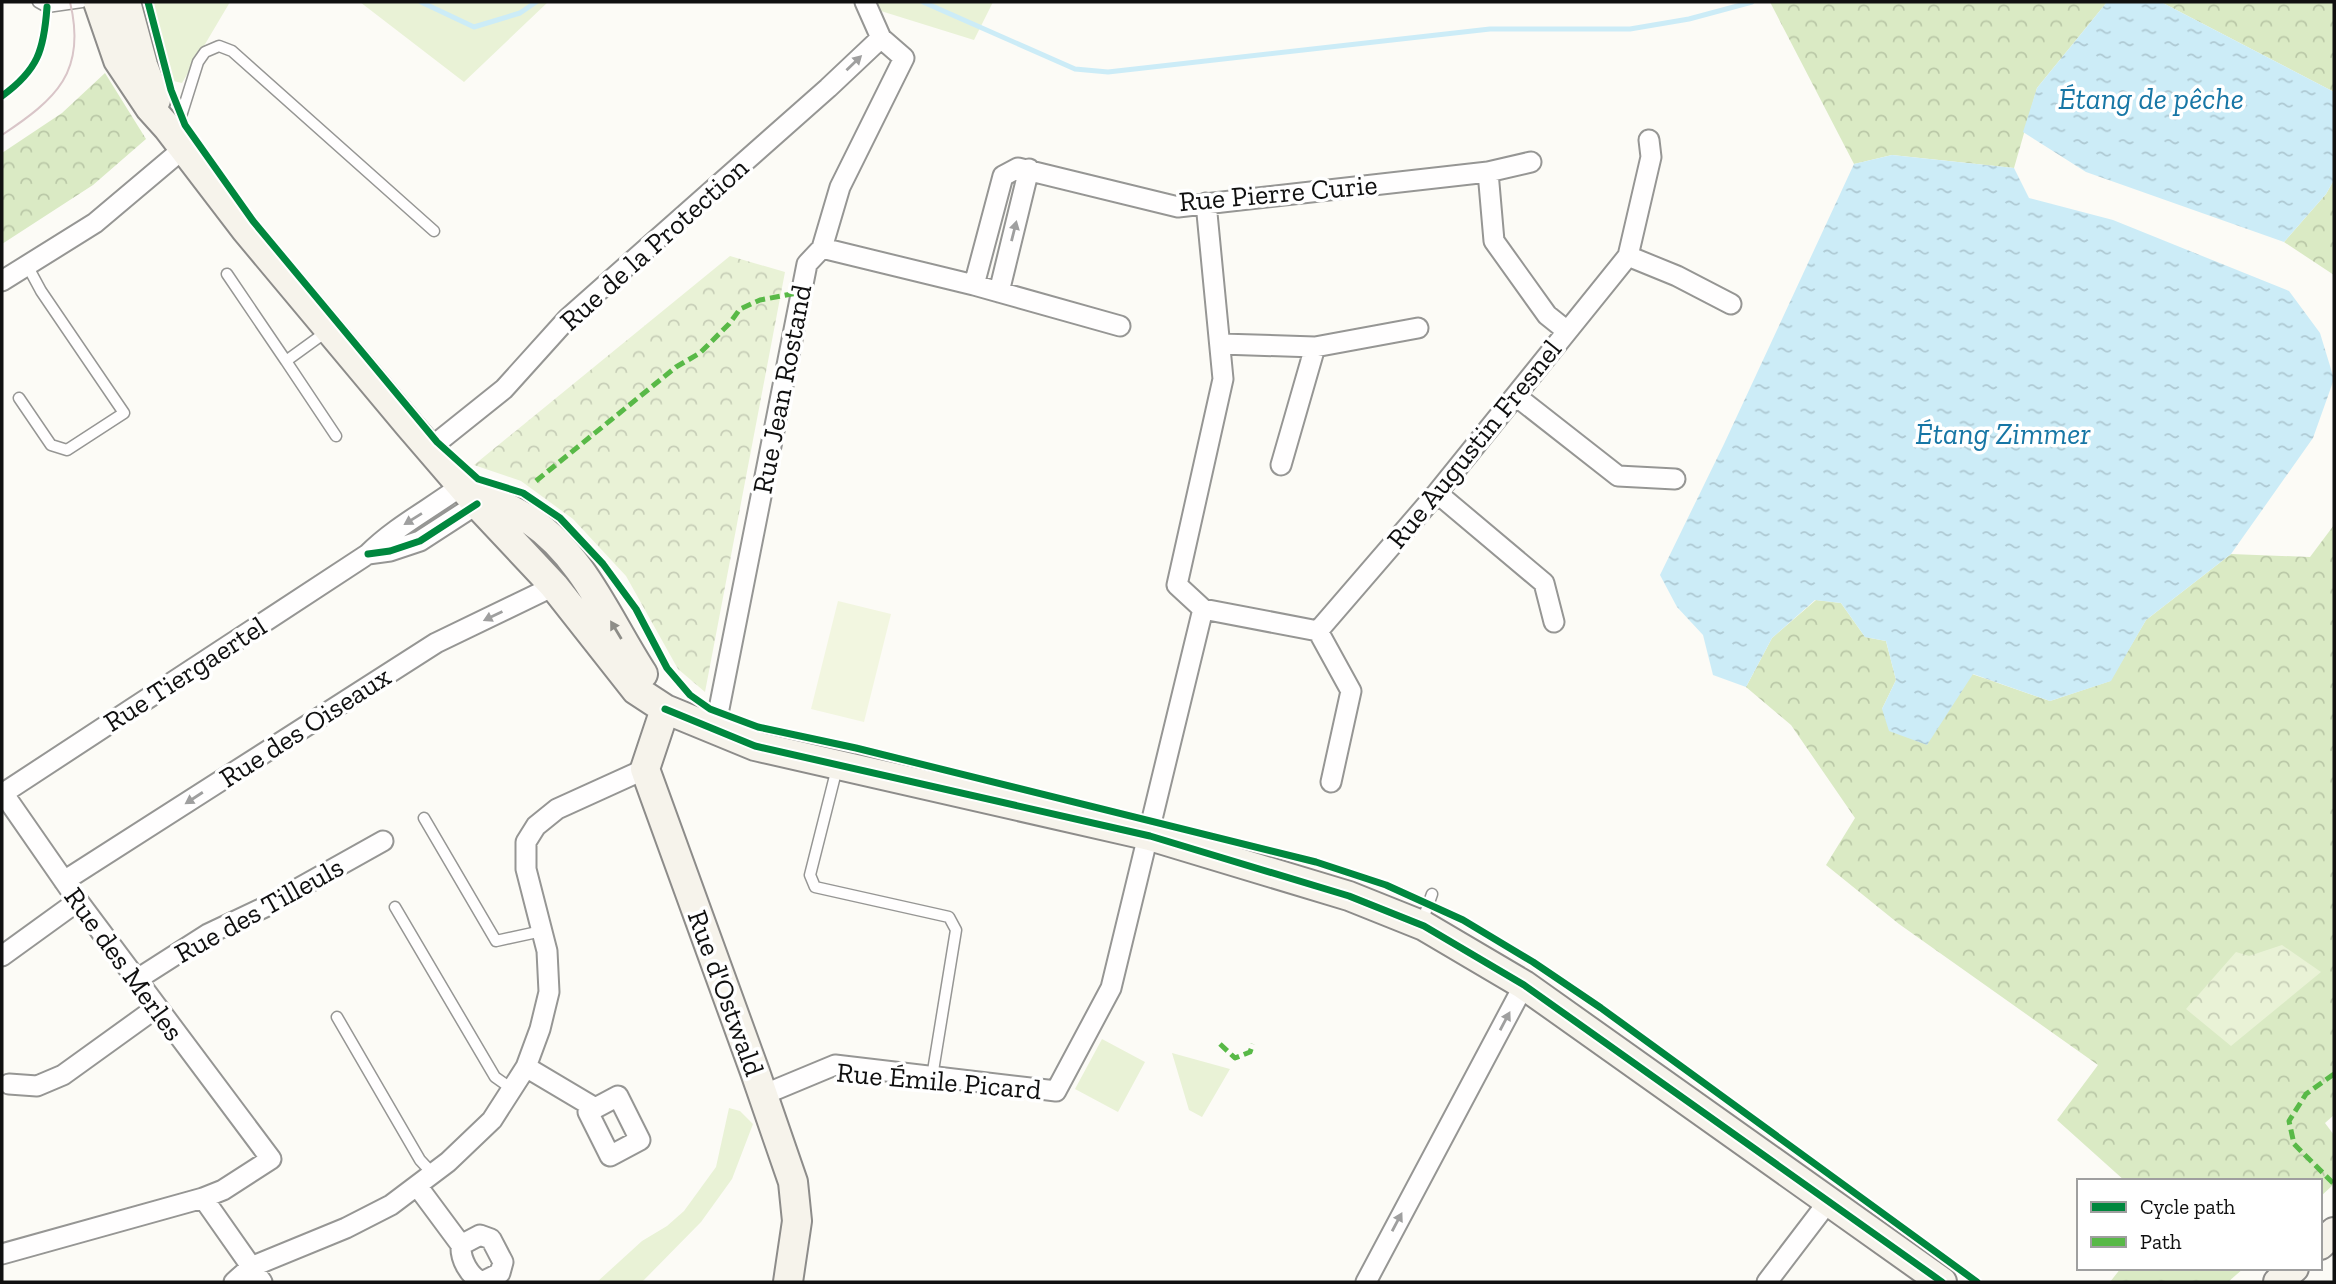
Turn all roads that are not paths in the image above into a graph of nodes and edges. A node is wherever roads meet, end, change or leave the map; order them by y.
1 (38, 2) edge
2 (82, 2) edge
3 (98, 2) edge
4 (125, 2) edge
5 (865, 2) edge
6 (881, 38) junction
7 (125, 44) dead end
8 (153, 93) junction
9 (176, 137) junction
10 (1649, 140) dead end
11 (1531, 162) dead end
12 (1030, 169) junction
13 (1488, 172) junction
14 (1206, 203) junction
15 (434, 231) dead end
16 (822, 248) junction
17 (1628, 256) junction
18 (27, 265) junction
19 (227, 274) dead end
20 (2, 281) edge
21 (974, 285) junction
22 (999, 292) junction
23 (1731, 304) dead end
24 (1120, 326) dead end
25 (1419, 328) dead end
26 (330, 330) junction
27 (1567, 331) junction
28 (1221, 344) junction
29 (1315, 346) junction
30 (286, 361) junction
31 (1516, 396) junction
32 (19, 398) dead end
33 (337, 436) dead end
34 (429, 449) junction
35 (1281, 465) dead end
36 (1675, 479) dead end
37 (1437, 493) junction
38 (469, 495) junction
39 (554, 586) junction
40 (1203, 609) junction
41 (1554, 622) dead end
42 (1318, 631) junction
43 (665, 709) junction
44 (715, 729) junction
45 (838, 765) junction
46 (645, 769) junction
47 (1331, 782) dead end
48 (2, 793) edge
49 (424, 818) dead end
50 (1150, 836) junction
51 (383, 841) dead end
52 (64, 881) junction
53 (1432, 894) dead end
54 (78, 901) junction
55 (395, 907) dead end
56 (1421, 925) junction
57 (542, 931) junction
58 (2, 956) edge
59 (136, 980) junction
60 (1524, 985) junction
61 (156, 1007) junction
62 (337, 1017) dead end
63 (526, 1067) junction
64 (932, 1077) junction
65 (15, 1081) dead end
66 (512, 1089) junction
67 (762, 1095) junction
68 (595, 1108) dead end
69 (425, 1181) junction
70 (203, 1198) junction
71 (1828, 1202) junction
72 (461, 1245) dead end
73 (2, 1254) edge
74 (2292, 1270) edge
75 (256, 1274) edge
76 (234, 1282) edge
77 (788, 1282) edge
78 (1366, 1282) edge
79 (1767, 1282) edge
80 (1942, 1282) edge
81 (2278, 1282) edge

1 - 2 lane
3 - 9 main road
4 - 8 main road
5 - 6 street
6 - 16 street, Rue Jean Rostand
34 -> 6 street, Rue de la Protection
7 - 8 lane
8 - 9 main road
9 - 15 lane
9 - 18 street
9 - 26 main road
10 - 17 street, Rue Augustin Fresnel
11 - 13 street, Rue Pierre Curie
12 - 14 street, Rue Pierre Curie
12 - 21 street, Rue Pierre Curie
22 -> 12 street
13 - 14 street, Rue Pierre Curie
13 - 27 street
14 - 28 street
16 - 21 street
16 - 44 street, Rue Jean Rostand
17 - 23 street
17 - 27 street, Rue Augustin Fresnel
18 - 20 street
18 - 32 lane
19 - 30 lane
21 - 22 street
22 - 24 street
25 - 29 street
26 - 30 lane
26 - 34 main road
27 - 31 street, Rue Augustin Fresnel
28 - 29 street
28 - 40 street
29 - 35 street
30 - 33 lane
31 - 36 street
31 - 37 street, Rue Augustin Fresnel
34 - 38 main road
37 - 41 street
37 - 42 street, Rue Augustin Fresnel
38 - 39 main road
43 -> 38 main road
38 - 48 street, Rue Tiergaertel
39 - 43 main road
39 -> 52 street, Rue des Oiseaux
40 - 42 street
40 - 50 street
42 - 47 street
43 - 44 main road
43 - 46 main road
44 - 45 main road
45 - 50 main road
45 - 64 lane
46 - 57 street
46 - 67 main road, Rue d'Ostwald
48 - 52 street, Rue des Merles
49 - 57 lane
50 - 56 main road
50 - 64 street, Rue Émile Picard
51 - 59 street, Rue des Tilleuls
52 - 54 street, Rue des Merles
53 - 56 lane
54 - 58 street
54 - 59 street, Rue des Merles
55 - 66 lane
56 - 60 main road
57 - 63 street
59 - 61 street, Rue des Merles
60 - 71 main road
78 -> 60 street
61 - 65 street
61 - 70 street, Rue des Merles
62 - 69 lane
63 - 66 street
63 - 68 street
64 - 67 street, Rue Émile Picard
66 - 69 street
67 - 77 main road, Rue d'Ostwald
69 - 72 street
69 - 75 street
70 - 73 street
70 - 75 street
71 - 79 street
71 - 80 main road
74 - 81 main road
75 - 76 street

